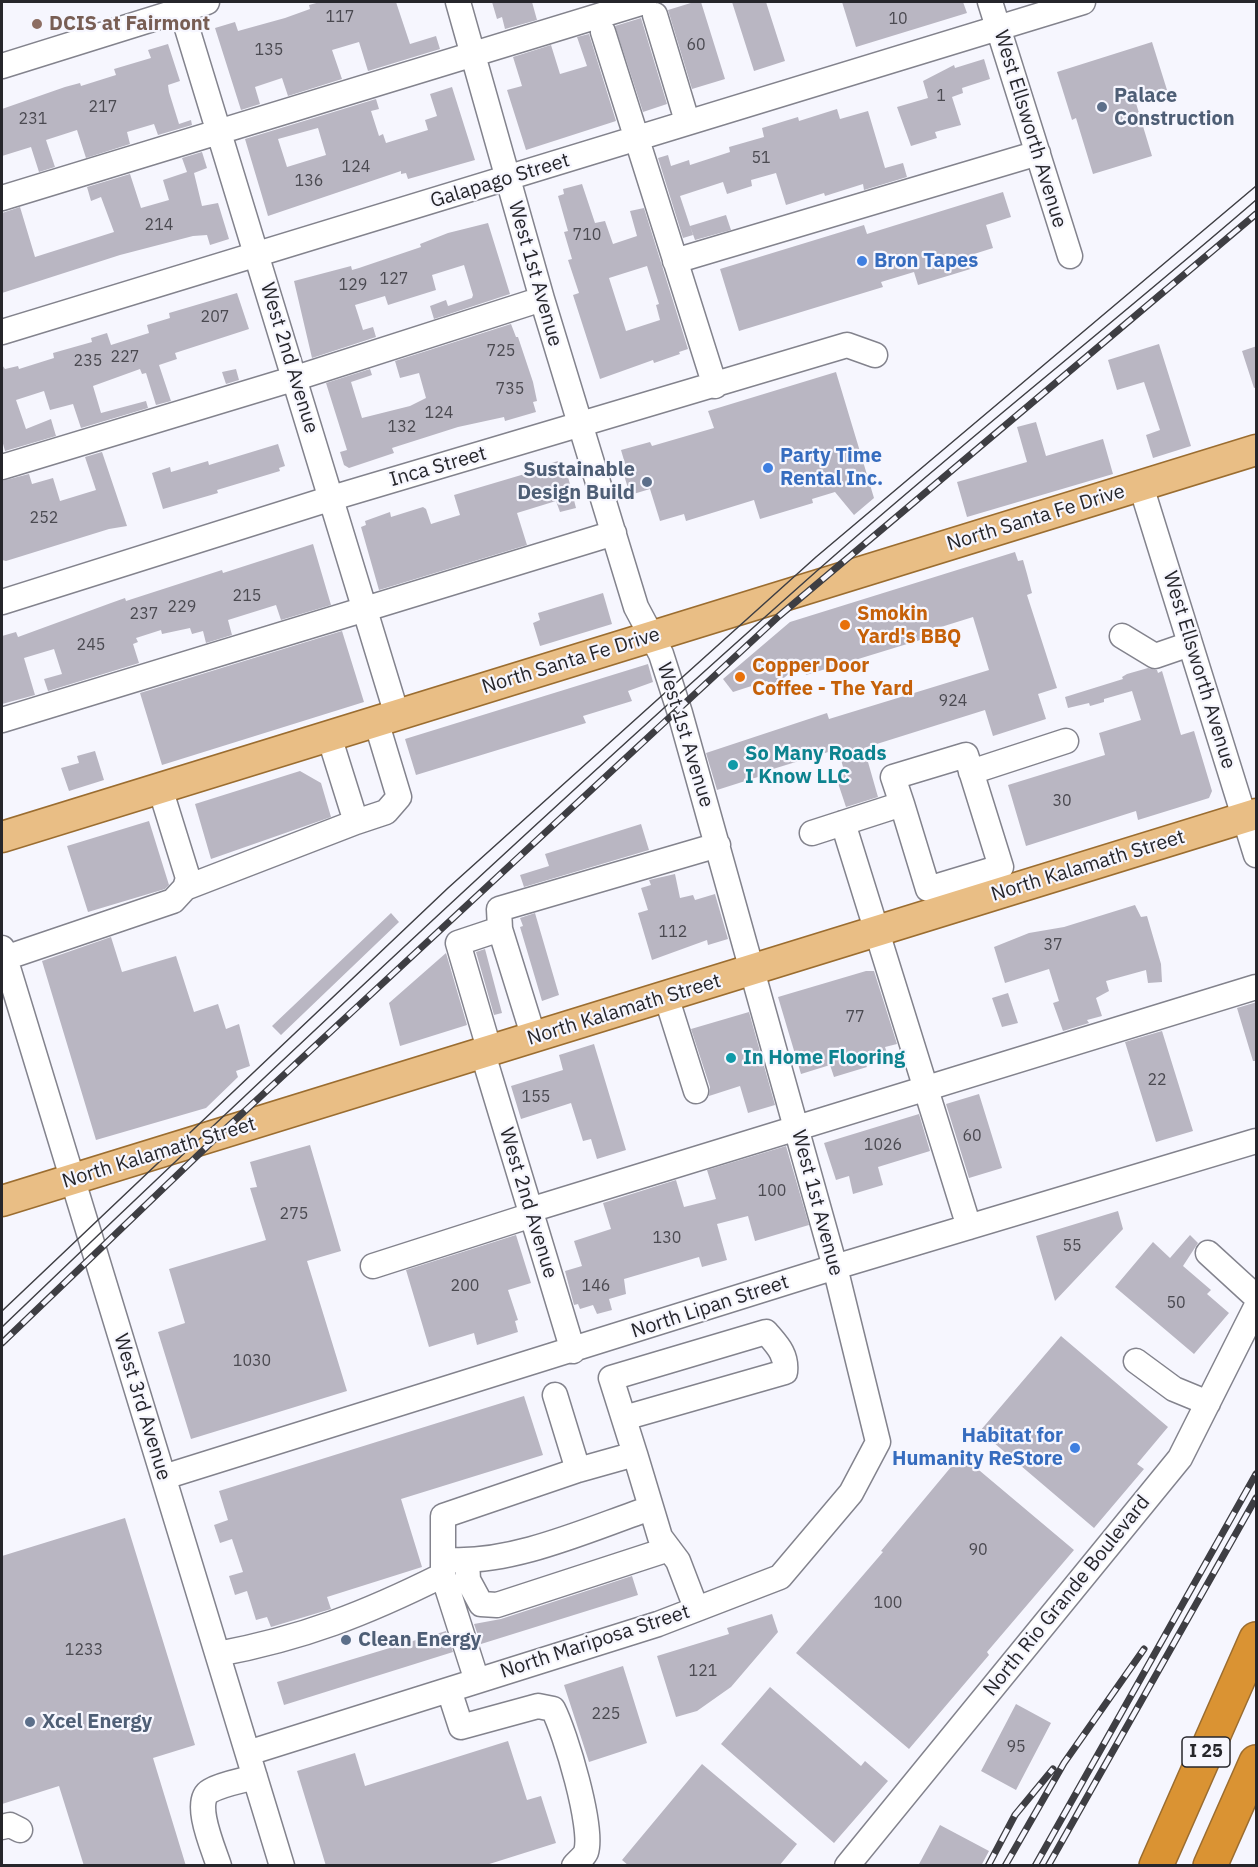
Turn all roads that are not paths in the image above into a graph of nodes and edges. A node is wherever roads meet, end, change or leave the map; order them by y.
1 (207, 2) edge
2 (458, 2) edge
3 (990, 2) edge
4 (1083, 2) edge
5 (180, 6) edge
6 (649, 8) edge
7 (998, 28) junction
8 (603, 32) dead end
9 (473, 54) junction
10 (2, 66) edge
11 (687, 121) junction
12 (220, 130) junction
13 (636, 137) junction
14 (1038, 153) junction
15 (508, 179) junction
16 (2, 198) edge
17 (258, 255) junction
18 (1070, 256) dead end
19 (675, 261) junction
20 (542, 299) junction
21 (2, 332) edge
22 (875, 355) dead end
23 (296, 378) junction
24 (715, 386) junction
25 (580, 426) junction
26 (1257, 450) edge
27 (2, 467) edge
28 (1141, 486) junction
29 (332, 498) junction
30 (614, 533) junction
31 (2, 602) edge
32 (365, 609) junction
33 (1122, 636) dead end
34 (650, 637) junction
35 (1190, 644) junction
36 (387, 718) junction
37 (2, 720) edge
38 (329, 736) junction
39 (1066, 741) dead end
40 (972, 772) junction
41 (160, 788) junction
42 (902, 804) junction
43 (1251, 815) edge
44 (356, 822) junction
45 (843, 823) junction
46 (812, 833) dead end
47 (2, 837) edge
48 (718, 845) junction
49 (1257, 855) edge
50 (186, 888) junction
51 (500, 929) junction
52 (878, 931) junction
53 (3, 953) edge
54 (753, 969) junction
55 (1257, 987) edge
56 (666, 996) junction
57 (11, 1013) edge
58 (534, 1038) junction
59 (487, 1053) junction
60 (928, 1090) junction
61 (696, 1091) dead end
62 (797, 1130) junction
63 (1257, 1141) edge
64 (72, 1179) junction
65 (2, 1201) edge
66 (531, 1213) junction
67 (969, 1227) junction
68 (1208, 1252) dead end
69 (373, 1266) dead end
70 (835, 1267) junction
71 (1257, 1297) edge
72 (1257, 1307) edge
73 (573, 1351) junction
74 (1136, 1361) dead end
75 (555, 1395) dead end
76 (1208, 1403) junction
77 (624, 1418) junction
78 (878, 1442) joint
79 (635, 1454) junction
80 (578, 1470) junction
81 (164, 1477) junction
82 (651, 1508) junction
83 (669, 1549) junction
84 (467, 1561) junction
85 (443, 1568) junction
86 (696, 1608) junction
87 (1257, 1639) edge
88 (218, 1654) junction
89 (477, 1681) junction
90 (449, 1690) junction
91 (248, 1753) junction
92 (1257, 1762) edge
93 (255, 1778) junction
94 (219, 1866) edge
95 (282, 1866) edge
96 (574, 1866) edge
97 (847, 1866) edge
98 (1156, 1866) edge
99 (1210, 1866) edge

1 - 5 street
2 - 9 street, West 1st Avenue
3 - 7 street, West Ellsworth Avenue
4 - 7 street, Galapago Street
5 - 10 street
5 - 12 street, West 2nd Avenue
6 - 9 street
6 - 11 street
7 - 11 street, Galapago Street
7 - 14 street, West Ellsworth Avenue
8 - 13 street
9 - 12 street
9 - 15 street, West 1st Avenue
11 - 13 street, Galapago Street
12 - 16 street
12 - 17 street, West 2nd Avenue
13 - 15 street, Galapago Street
13 - 19 street
14 - 18 street, West Ellsworth Avenue
14 - 19 street
15 - 17 street, Galapago Street
15 - 20 street, West 1st Avenue
17 - 21 street, Galapago Street
17 - 23 street, West 2nd Avenue
19 - 24 street
20 - 23 street
20 - 25 street, West 1st Avenue
22 - 24 street, Inca Street
23 - 27 street
23 - 29 street, West 2nd Avenue
24 - 25 street, Inca Street
25 - 29 street, Inca Street
25 - 30 street, West 1st Avenue
26 - 28 main road, North Santa Fe Drive
28 - 34 main road, North Santa Fe Drive
28 - 35 street, West Ellsworth Avenue
29 - 31 street, Inca Street
29 - 32 street, West 2nd Avenue
30 - 32 street
30 - 34 street, West 1st Avenue
32 - 36 street, West 2nd Avenue
32 - 37 street
33 - 35 street
34 - 36 main road, North Santa Fe Drive
34 - 48 street, West 1st Avenue
35 - 43 street, West Ellsworth Avenue
36 - 38 main road, North Santa Fe Drive
36 - 44 street, West 2nd Avenue
38 - 41 main road, North Santa Fe Drive
38 - 44 street
39 - 40 street
40 - 42 street
40 - 42 street
41 - 47 main road, North Santa Fe Drive
41 - 50 street
42 - 45 street
43 - 49 street, West Ellsworth Avenue
43 - 52 main road, North Kalamath Street
44 - 50 street
45 - 46 street
45 - 52 street
48 - 51 street
48 - 54 street, West 1st Avenue
50 - 53 street
51 - 58 street
51 - 59 street, West 2nd Avenue
52 - 54 main road, North Kalamath Street
52 - 60 street
53 - 57 street, West 3rd Avenue
54 - 56 main road, North Kalamath Street
54 - 62 street, West 1st Avenue
55 - 60 street
56 - 58 main road, North Kalamath Street
56 - 61 street
57 - 64 street, West 3rd Avenue
58 - 59 main road, North Kalamath Street
59 - 64 main road, North Kalamath Street
59 - 66 street, West 2nd Avenue
60 - 62 street
60 - 67 street
62 - 66 street
62 - 70 street, West 1st Avenue
63 - 67 street, North Lipan Street
64 - 65 main road, North Kalamath Street
64 - 81 street, West 3rd Avenue
66 - 69 street
66 - 73 street, West 2nd Avenue
67 - 70 street, North Lipan Street
68 - 71 street
70 - 73 street, North Lipan Street
70 - 78 street, West 1st Avenue
72 - 76 street, North Rio Grande Boulevard
73 - 81 street, North Lipan Street
74 - 76 street
75 - 80 street
76 - 97 street, North Rio Grande Boulevard
77 - 77 street
77 - 79 street
78 - 86 street, North Mariposa Street
79 - 80 street
79 - 82 street
80 - 85 street
81 - 88 street, West 3rd Avenue
82 - 83 street
82 - 84 street
83 - 84 street
83 - 86 street
84 - 85 street
85 - 88 street
85 - 89 street
86 - 89 street, North Mariposa Street
87 - 98 highway, I 25
88 - 91 street, West 3rd Avenue
89 - 90 street, North Mariposa Street
90 - 91 street, North Mariposa Street
90 - 96 street
91 - 93 street, West 3rd Avenue
92 - 99 highway, I 25
93 - 94 street
93 - 95 street, West 3rd Avenue

